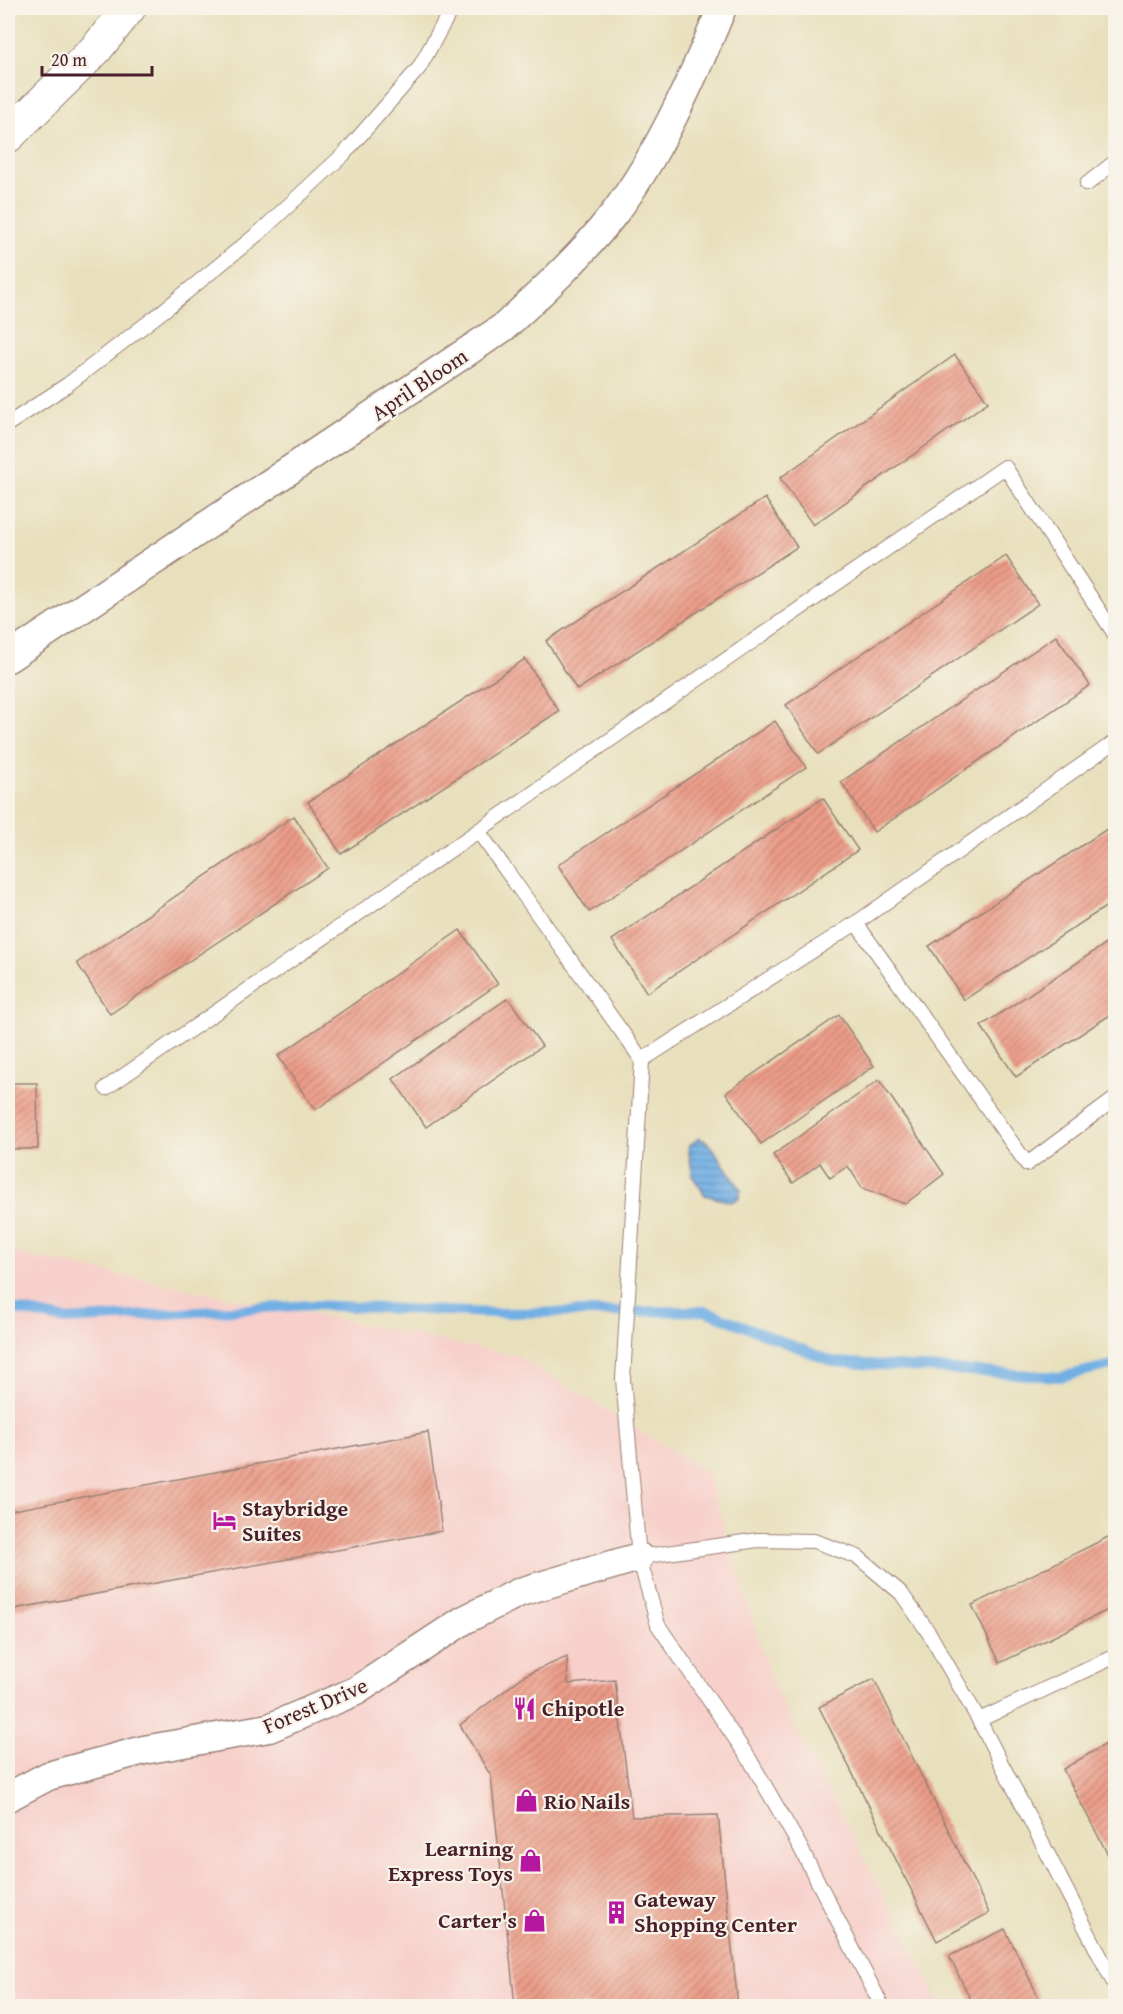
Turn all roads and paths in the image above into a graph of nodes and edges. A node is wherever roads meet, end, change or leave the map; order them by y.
1 (129, 8) edge
2 (452, 8) edge
3 (722, 8) edge
4 (8, 136) edge
5 (1116, 161) edge
6 (1087, 184) dead end
7 (8, 424) edge
8 (1116, 636) edge
9 (8, 658) edge
10 (1116, 741) edge
11 (478, 831) junction
12 (856, 923) junction
13 (642, 1060) junction
14 (106, 1088) dead end
15 (1116, 1098) edge
16 (639, 1557) junction
17 (1116, 1656) edge
18 (979, 1720) junction
19 (8, 1797) edge
20 (1116, 1987) edge
21 (882, 2007) edge

1 - 4 street
2 - 7 lane
3 - 9 street, April Bloom
5 - 6 lane
8 - 11 lane
10 - 12 lane
11 - 13 lane
11 - 14 lane
12 - 13 lane
12 - 15 lane
13 - 16 lane
16 - 18 lane
16 - 19 street, Forest Drive
16 - 21 lane
17 - 18 lane
18 - 20 lane

